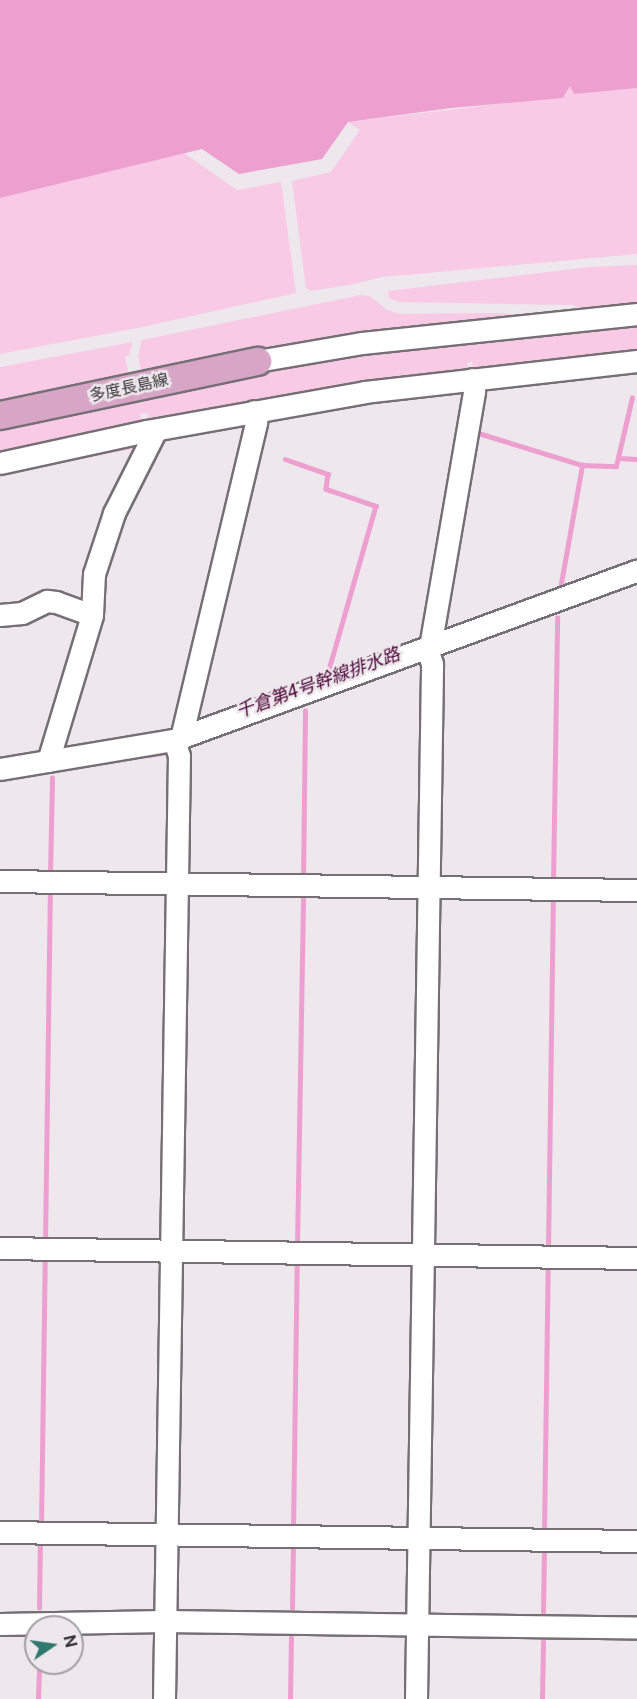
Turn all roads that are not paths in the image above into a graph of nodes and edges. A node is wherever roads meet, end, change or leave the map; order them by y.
1 (637, 314) edge
2 (257, 361) joint
3 (637, 361) edge
4 (472, 379) junction
5 (253, 411) junction
6 (0, 415) edge
7 (156, 430) junction
8 (0, 463) edge
9 (637, 571) edge
10 (0, 615) edge
11 (92, 615) junction
12 (429, 653) junction
13 (177, 744) junction
14 (48, 761) junction
15 (0, 769) edge
16 (0, 881) edge
17 (177, 883) junction
18 (428, 887) junction
19 (637, 890) edge
20 (0, 1248) edge
21 (171, 1250) junction
22 (423, 1254) junction
23 (637, 1258) edge
24 (0, 1532) edge
25 (166, 1534) junction
26 (418, 1538) junction
27 (637, 1541) edge
28 (165, 1621) junction
29 (0, 1624) edge
30 (417, 1625) junction
31 (637, 1628) edge
32 (164, 1699) edge
33 (416, 1699) edge

1 - 2 street
2 - 6 main road, 多度長島線
3 - 4 street
4 - 5 street
4 - 12 street
5 - 7 street
5 - 13 street
7 - 8 street
7 - 11 street
9 - 12 street
10 - 11 street
11 - 14 street
12 - 13 street
12 - 18 street
13 - 14 street
13 - 17 street
14 - 15 street
16 - 17 street
17 - 18 street
17 - 21 street
18 - 19 street
18 - 22 street
20 - 21 street
21 - 22 street
21 - 25 street
22 - 23 street
22 - 26 street
24 - 25 street
25 - 26 street
25 - 28 street
26 - 27 street
26 - 30 street
28 - 29 street
28 - 30 street
28 - 32 street
30 - 31 street
30 - 33 street

